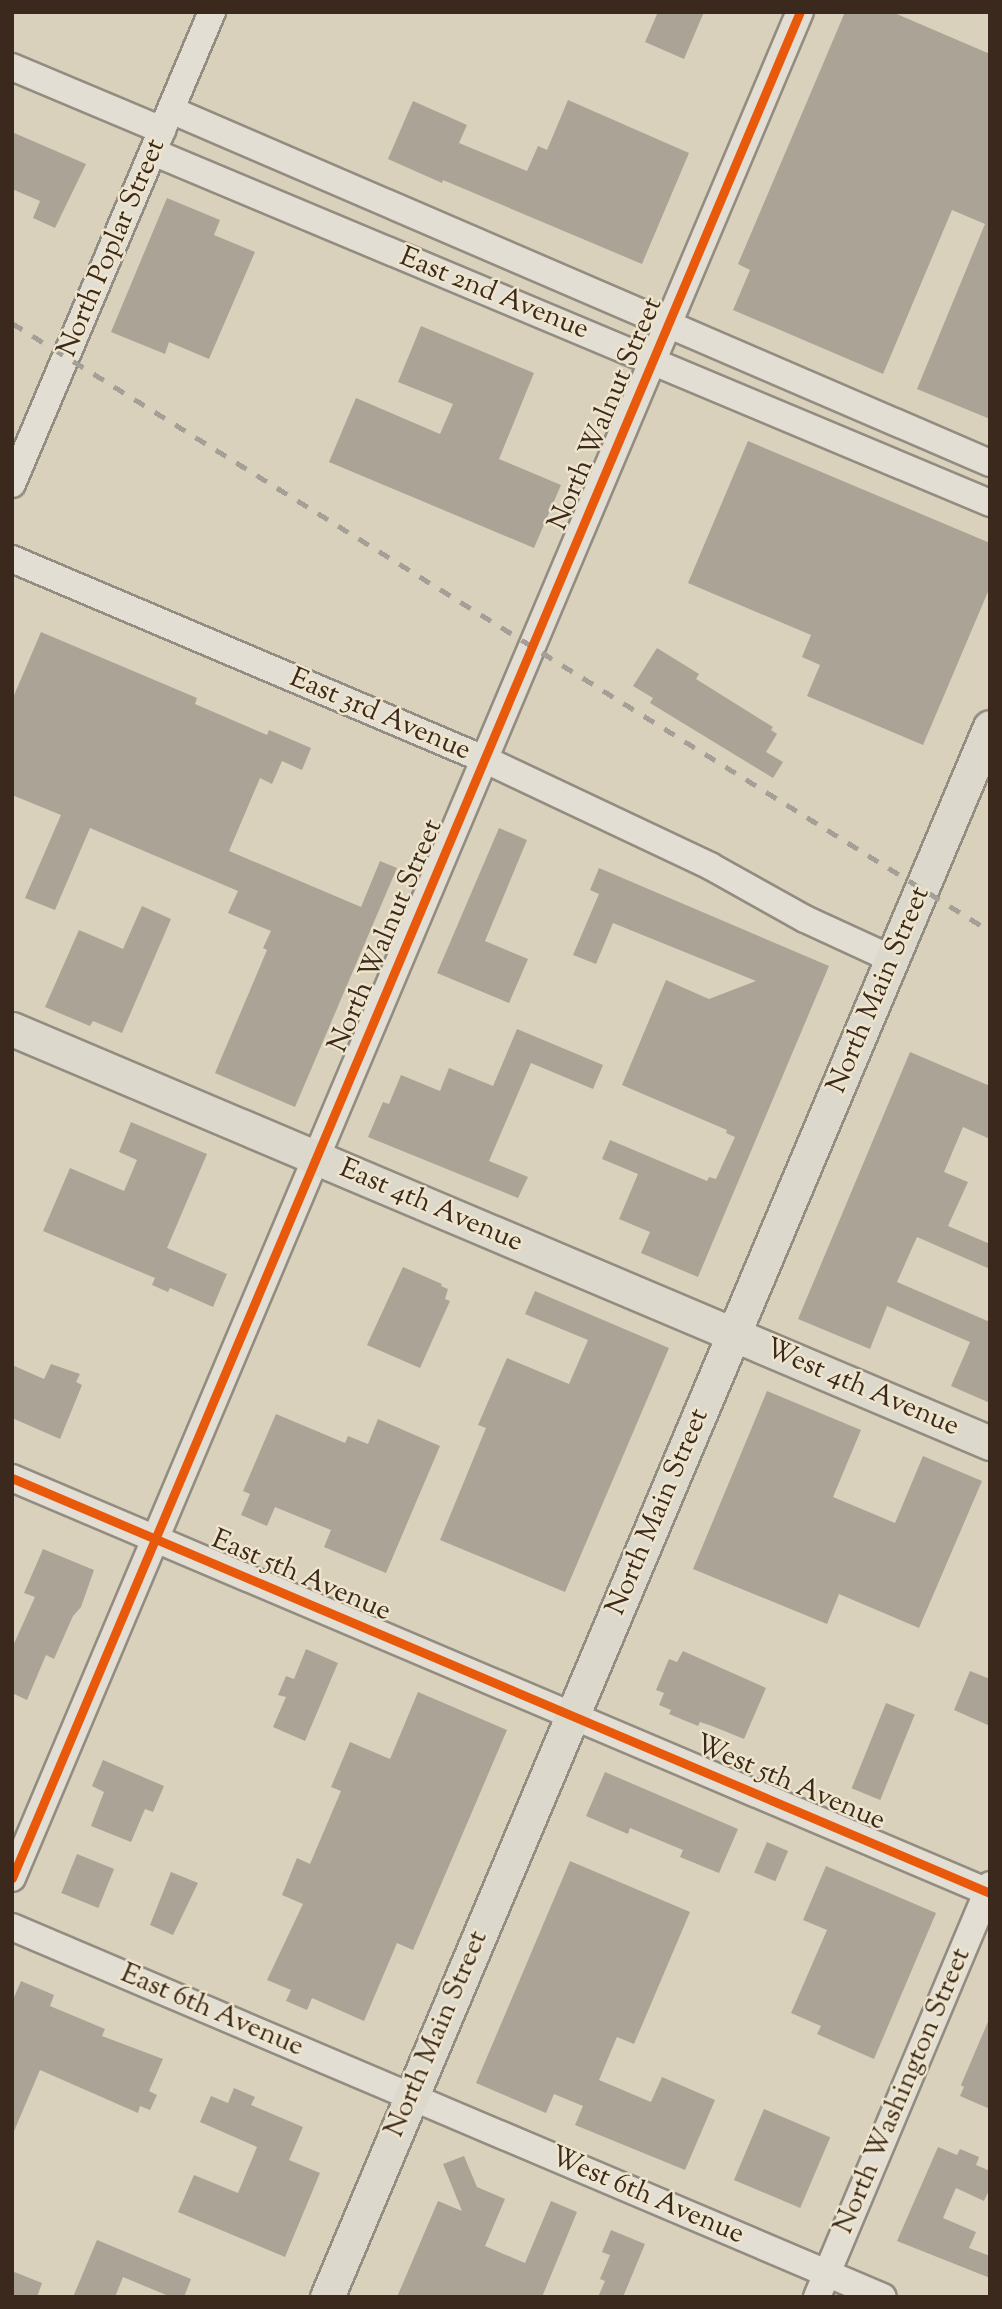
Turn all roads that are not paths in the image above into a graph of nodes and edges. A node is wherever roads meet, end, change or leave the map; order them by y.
1 (212, 12) edge
2 (800, 12) edge
3 (12, 67) edge
4 (162, 130) junction
5 (669, 324) junction
6 (654, 360) junction
7 (990, 463) edge
8 (12, 484) edge
9 (990, 503) edge
10 (12, 559) edge
11 (990, 727) edge
12 (486, 760) junction
13 (892, 959) junction
14 (12, 1029) edge
15 (317, 1158) junction
16 (734, 1333) junction
17 (990, 1443) edge
18 (12, 1478) edge
19 (156, 1539) junction
20 (572, 1716) junction
21 (12, 1878) edge
22 (989, 1890) edge
23 (12, 1927) edge
24 (411, 2095) junction
25 (822, 2285) edge
26 (327, 2297) edge
27 (883, 2297) edge

1 - 4 street, North Poplar Street
2 - 5 street, North Walnut Street
3 - 4 street, East 2nd Avenue
4 - 5 street, East 2nd Avenue
4 - 6 street, East 2nd Avenue
4 - 8 street, North Poplar Street
5 - 6 street, North Walnut Street
5 - 7 street, East 2nd Avenue
6 - 9 street, East 2nd Avenue
6 - 12 street, North Walnut Street
10 - 12 street, East 3rd Avenue
11 - 13 main road, North Main Street
12 - 13 street, East 3rd Avenue
12 - 15 street, North Walnut Street
13 - 16 main road, North Main Street
14 - 15 main road, East 4th Avenue
15 - 16 main road, East 4th Avenue
15 - 19 street, North Walnut Street
16 - 17 main road, West 4th Avenue
16 - 20 main road, North Main Street
18 - 19 street, East 5th Avenue
19 - 20 street, East 5th Avenue
19 - 21 street, North Walnut Street
20 - 22 street, West 5th Avenue
20 - 24 main road, North Main Street
22 - 25 street, North Washington Street
23 - 24 street, East 6th Avenue
24 - 25 street, West 6th Avenue
24 - 26 main road, North Main Street
25 - 27 street, West 6th Avenue

